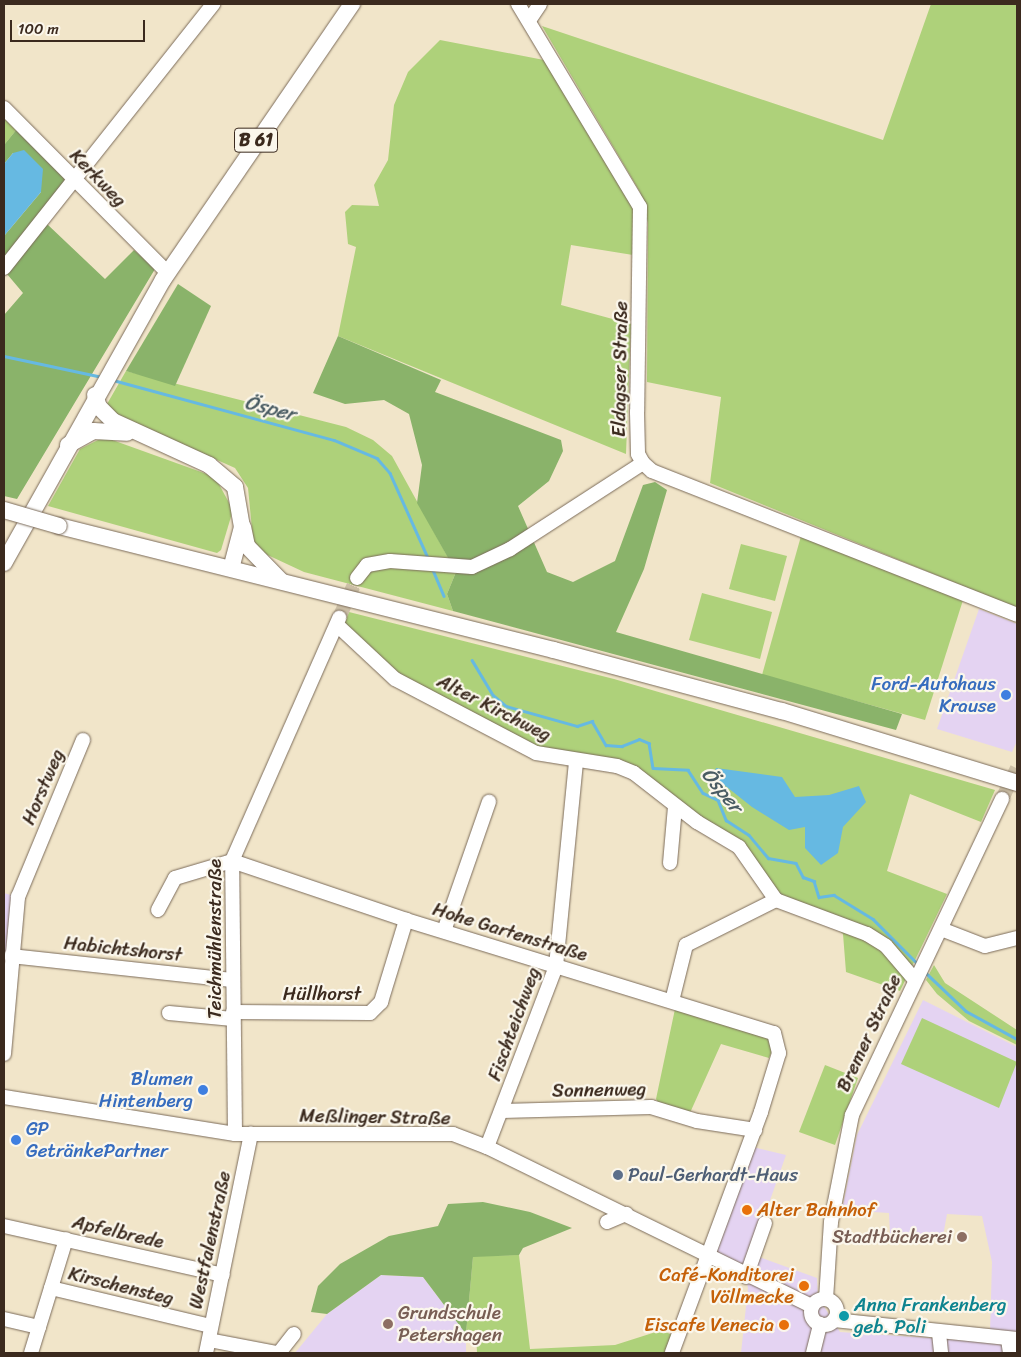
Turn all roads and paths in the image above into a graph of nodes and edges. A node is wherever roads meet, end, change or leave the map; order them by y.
1 (213, 4) edge
2 (352, 4) edge
3 (518, 4) edge
4 (540, 4) edge
5 (530, 19) junction
6 (4, 108) edge
7 (74, 180) junction
8 (4, 268) edge
9 (168, 273) junction
10 (97, 393) junction
11 (139, 436) junction
12 (67, 446) junction
13 (643, 463) junction
14 (4, 510) edge
15 (242, 527) junction
16 (4, 563) edge
17 (231, 570) junction
18 (357, 578) tunnel mouth
19 (283, 582) junction
20 (1017, 615) edge
21 (338, 621) joint
22 (83, 740) dead end
23 (576, 761) junction
24 (1017, 783) edge
25 (1002, 799) tunnel mouth
26 (490, 802) dead end
27 (675, 807) junction
28 (232, 860) junction
29 (670, 863) dead end
30 (776, 900) junction
31 (158, 910) dead end
32 (406, 920) junction
33 (941, 929) junction
34 (444, 931) junction
35 (1017, 938) edge
36 (11, 956) junction
37 (556, 966) junction
38 (917, 977) junction
39 (232, 980) junction
40 (672, 1001) junction
41 (169, 1013) dead end
42 (233, 1016) junction
43 (4, 1054) edge
44 (4, 1097) edge
45 (502, 1111) junction
46 (755, 1130) junction
47 (235, 1134) junction
48 (251, 1134) junction
49 (487, 1147) junction
50 (626, 1214) junction
51 (607, 1222) dead end
52 (765, 1224) dead end
53 (4, 1226) edge
54 (66, 1239) junction
55 (709, 1257) junction
56 (223, 1275) junction
57 (746, 1277) junction
58 (51, 1288) junction
59 (826, 1299) junction
60 (812, 1306) junction
61 (4, 1318) edge
62 (827, 1322) junction
63 (211, 1326) junction
64 (39, 1327) junction
65 (939, 1333) junction
66 (294, 1334) dead end
67 (1013, 1339) edge
68 (208, 1347) edge
69 (31, 1353) edge
70 (278, 1353) edge
71 (672, 1353) edge
72 (812, 1353) edge
73 (941, 1353) edge
74 (1010, 1353) edge

1 - 7 street
2 - 9 main road, B 61
3 - 5 street, Eldagser Straße
4 - 5 street
5 - 13 street, Eldagser Straße
6 - 7 street, Kerkweg
7 - 8 street
7 - 9 street, Kerkweg
9 - 10 main road, B 61
10 - 11 main road
10 - 12 main road, B 61
11 - 12 main road
11 - 15 main road
12 - 16 main road, B 61
13 - 18 street
13 - 20 street
14 - 17 main road, bridge
15 - 17 main road
15 - 19 main road
17 - 19 main road
19 - 24 main road
21 - 23 street, Alter Kirchweg
21 - 28 street, Teichmühlenstraße
22 - 36 street, Horstweg
23 - 27 street, Alter Kirchweg
23 - 37 street, Fischteichweg
25 - 33 street, Bremer Straße
26 - 34 street
27 - 29 street
27 - 30 street, Alter Kirchweg
28 - 31 street
28 - 32 street, Hohe Gartenstraße
28 - 39 street, Teichmühlenstraße
30 - 38 street
30 - 40 street
32 - 34 street, Hohe Gartenstraße
32 - 42 street, Hüllhorst
33 - 35 street
33 - 38 street, Bremer Straße
34 - 37 street, Hohe Gartenstraße
36 - 39 street, Habichtshorst
36 - 43 street, Horstweg
37 - 40 street, Hohe Gartenstraße
37 - 45 street, Fischteichweg
38 - 59 street, Bremer Straße
39 - 42 street, Teichmühlenstraße
40 - 46 street, Hohe Gartenstraße
41 - 42 street, Hüllhorst
42 - 47 street, Teichmühlenstraße
44 - 47 street, Meßlinger Straße
45 - 46 street, Sonnenweg
45 - 49 street, Fischteichweg
46 - 55 street
47 - 48 street, Meßlinger Straße
48 - 49 street, Meßlinger Straße
48 - 56 street, Westfalenstraße
49 - 50 street, Meßlinger Straße
50 - 51 street
50 - 55 street, Meßlinger Straße
52 - 57 street
53 - 54 street, Apfelbrede
54 - 56 street, Apfelbrede
54 - 58 street
55 - 57 street, Meßlinger Straße
55 - 71 street
56 - 63 street, Westfalenstraße
57 - 60 street, Meßlinger Straße
58 - 63 street, Kirschensteg
58 - 64 street
59 - 60 street
59 - 62 street
60 - 62 street
61 - 64 street
62 - 65 street
62 - 72 street
63 - 68 street, Westfalenstraße
64 - 69 street
65 - 67 street
65 - 73 street
66 - 70 street
67 - 74 street
68 - 70 street

